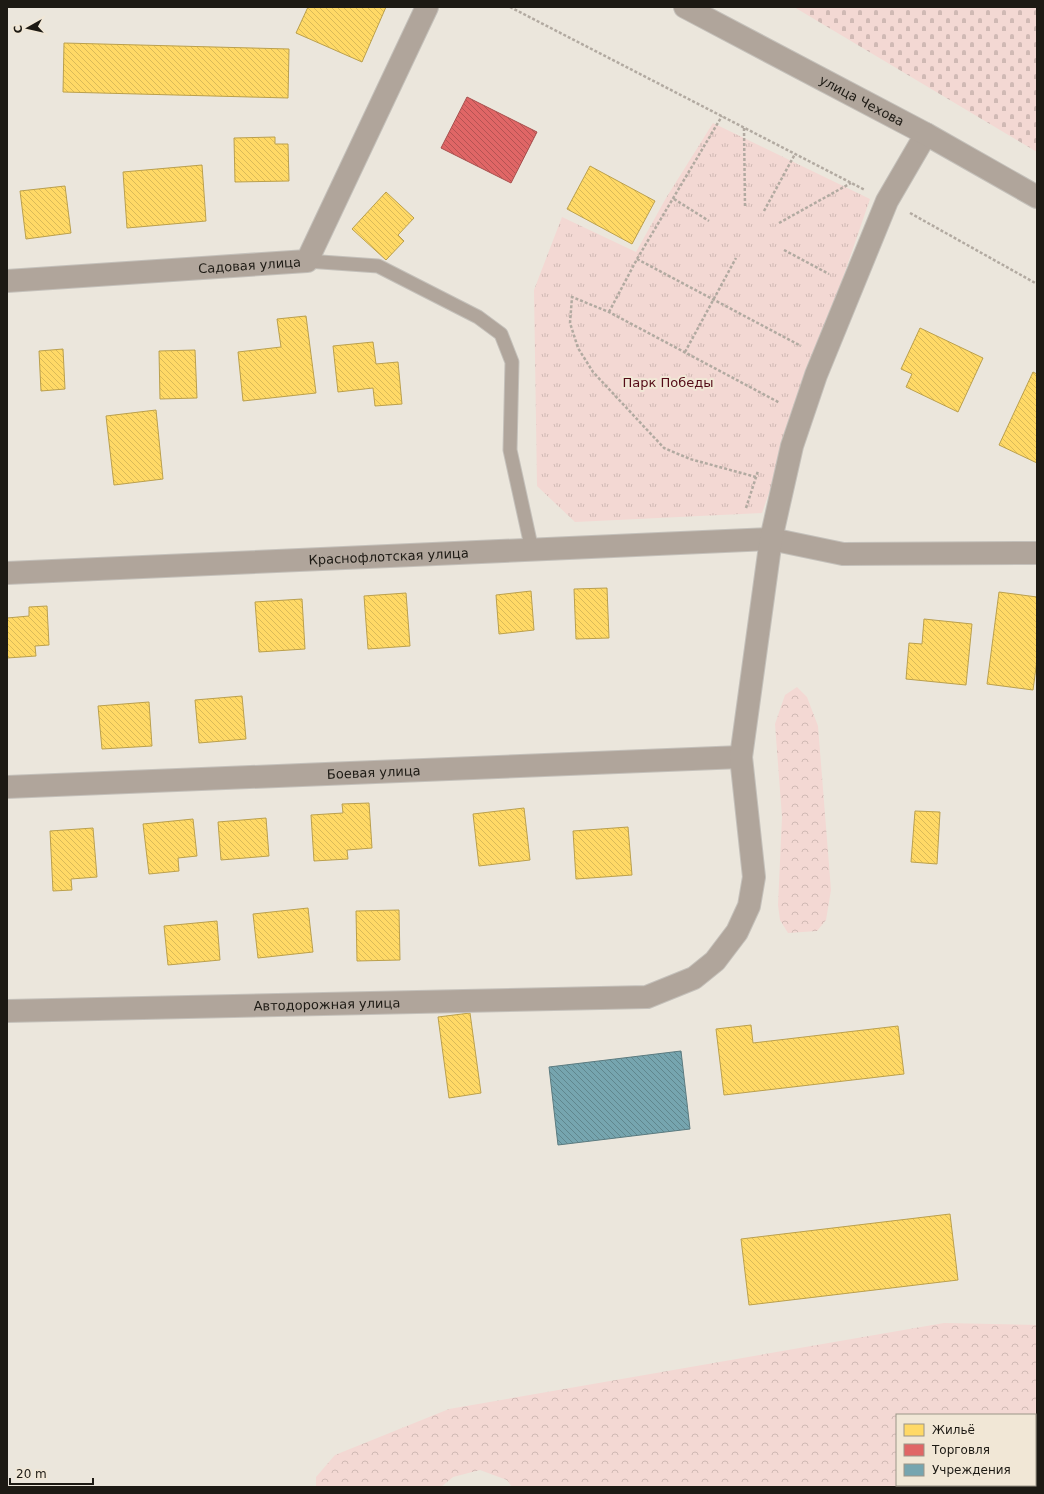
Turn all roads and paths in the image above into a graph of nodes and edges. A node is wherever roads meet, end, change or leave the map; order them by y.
1 (427, 7) edge
2 (510, 7) edge
3 (685, 7) edge
4 (722, 116) junction
5 (744, 128) junction
6 (926, 134) junction
7 (795, 154) junction
8 (851, 183) junction
9 (1037, 197) edge
10 (674, 199) junction
11 (887, 201) junction
12 (745, 207) dead end
13 (764, 211) dead end
14 (709, 221) dead end
15 (779, 223) dead end
16 (784, 250) dead end
17 (736, 258) dead end
18 (637, 260) junction
19 (307, 261) junction
20 (833, 277) dead end
21 (7, 281) edge
22 (1037, 284) edge
23 (714, 300) junction
24 (609, 312) junction
25 (803, 347) dead end
26 (685, 352) junction
27 (782, 404) dead end
28 (756, 478) dead end
29 (771, 539) junction
30 (532, 550) junction
31 (1037, 553) edge
32 (7, 573) edge
33 (741, 757) junction
34 (7, 787) edge
35 (7, 1011) edge

1 - 19 street, Садовая улица
2 - 4 path
3 - 6 street, улица Чехова
4 - 5 path
4 - 10 path
5 - 7 path
5 - 12 path
6 - 9 street, улица Чехова
6 - 11 street
7 - 8 path
7 - 13 path
8 - 11 path
8 - 15 path
10 - 14 path
10 - 18 path
11 - 22 path
11 - 29 street
16 - 20 path
17 - 23 path
18 - 23 path
18 - 24 path
19 - 21 street, Садовая улица
19 - 30 lane
23 - 25 path
23 - 26 path
24 - 26 path
24 - 28 path
26 - 27 path
29 - 30 street, Краснофлотская улица
29 - 31 street, Краснофлотская улица
29 - 33 street
30 - 32 street, Краснофлотская улица
33 - 34 street, Боевая улица
33 - 35 street, Автодорожная улица

